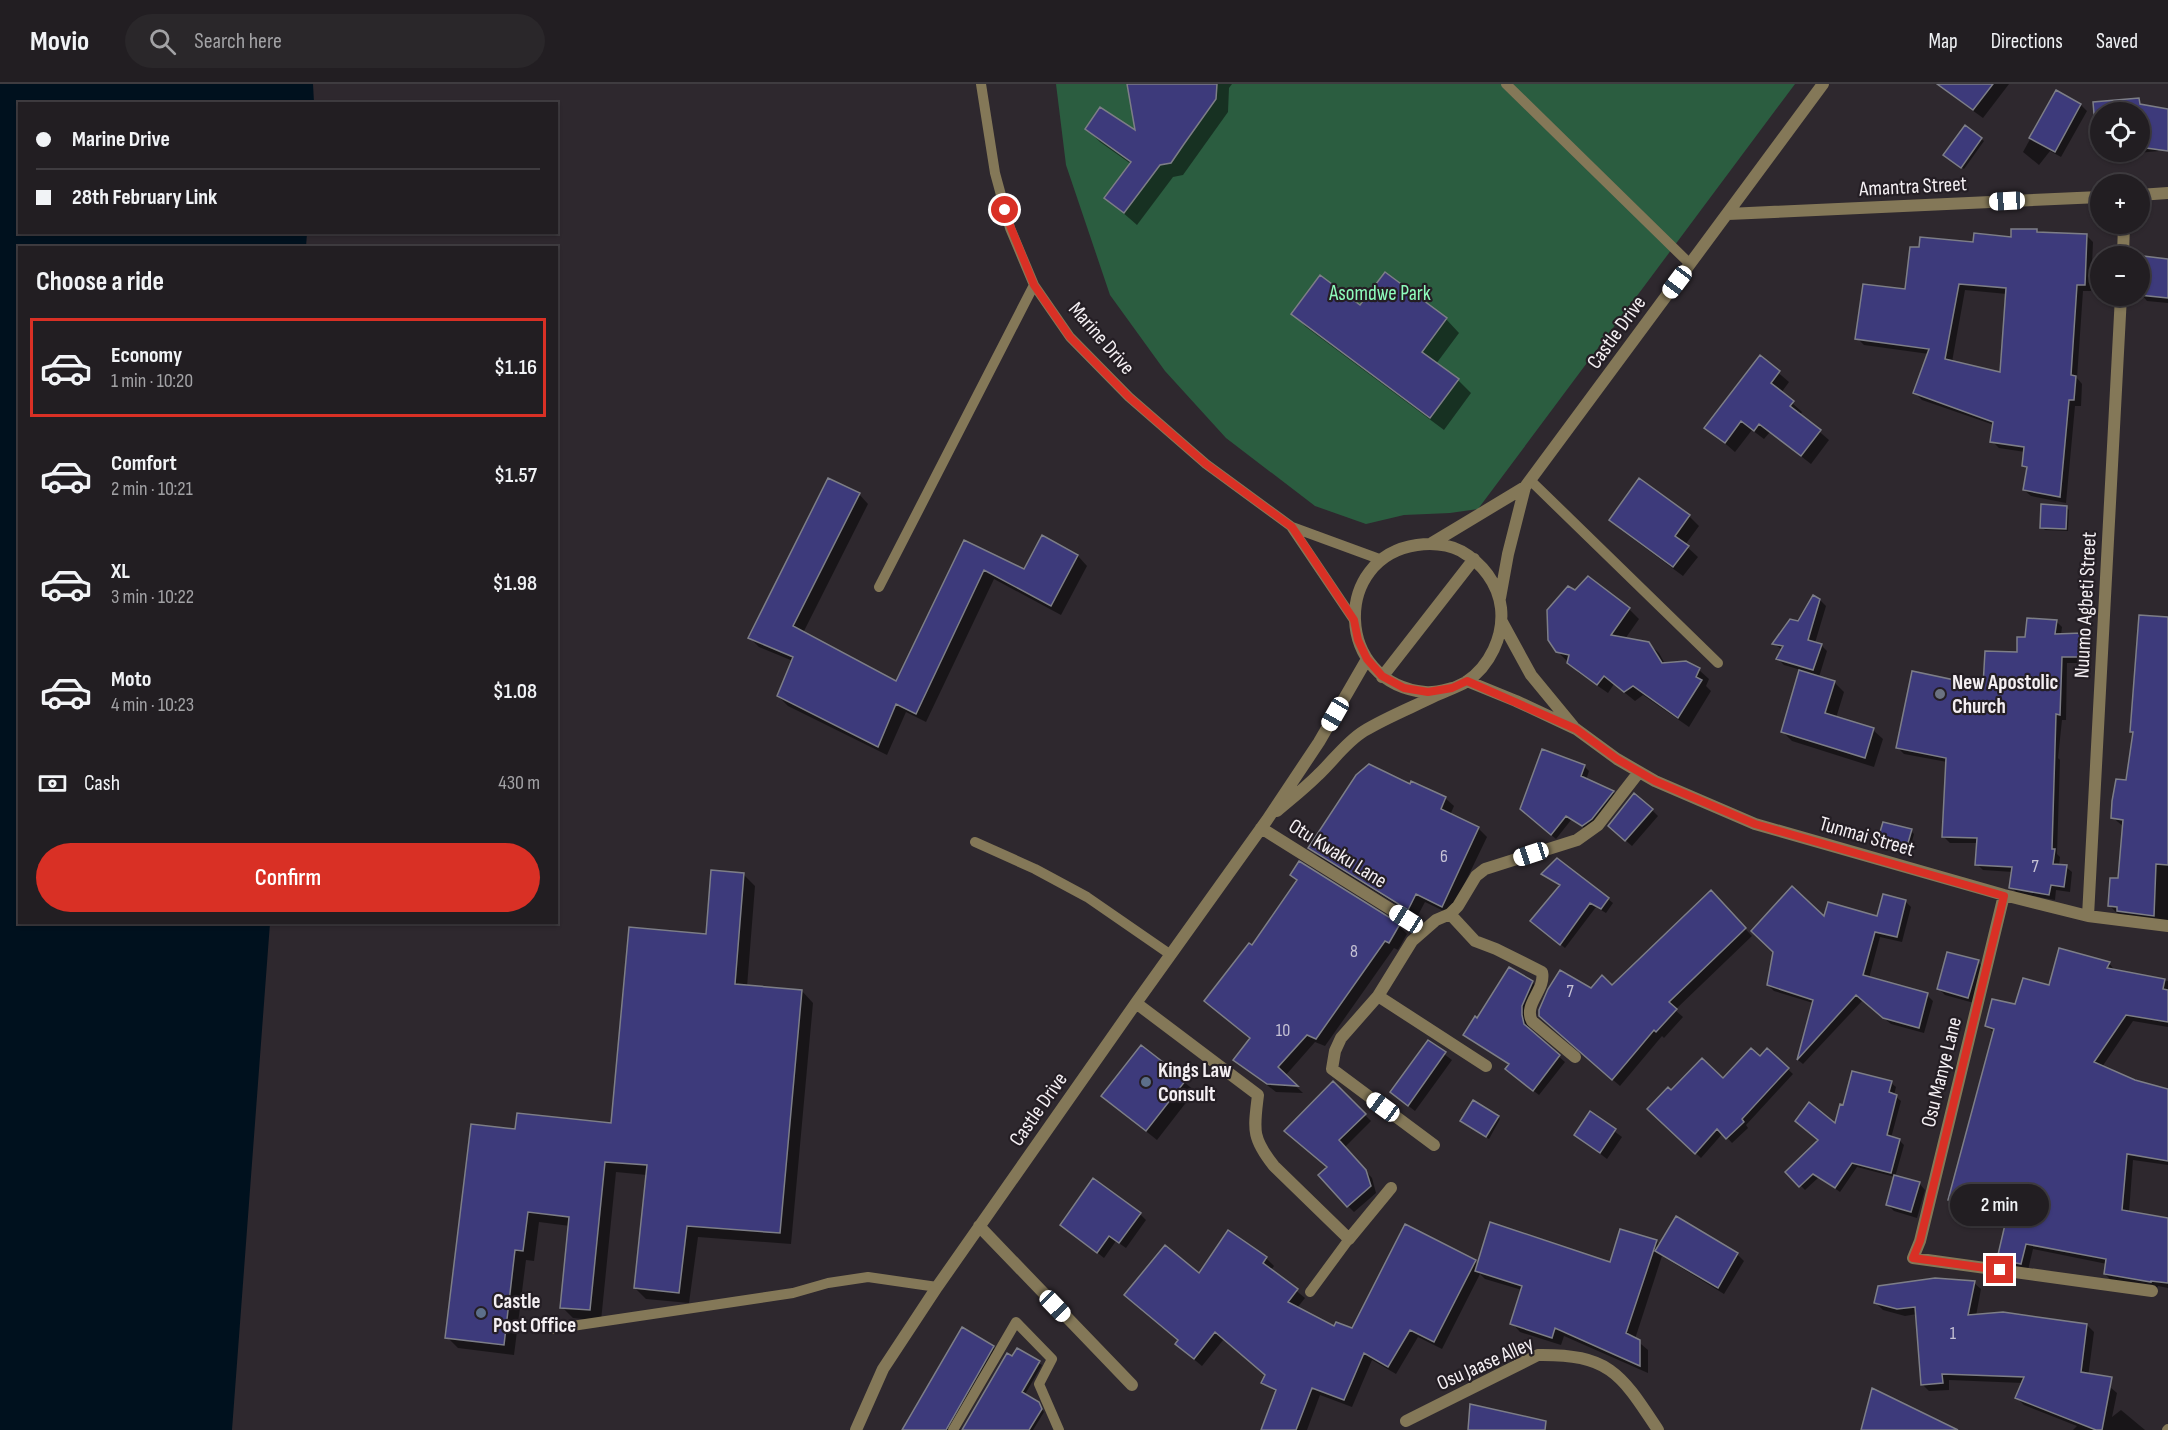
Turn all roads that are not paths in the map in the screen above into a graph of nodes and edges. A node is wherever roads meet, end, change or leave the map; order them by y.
1 (981, 84) edge
2 (1506, 84) edge
3 (1823, 84) edge
4 (2168, 193) edge
5 (2150, 194) edge
6 (2090, 197) edge
7 (1728, 214) junction
8 (1690, 264) junction
9 (1034, 285) junction
10 (2120, 306) edge
11 (1528, 484) junction
12 (1292, 527) junction
13 (1432, 543) junction
14 (1474, 559) junction
15 (1382, 560) junction
16 (879, 587) dead end
17 (1500, 598) junction
18 (1354, 620) junction
19 (1502, 622) junction
20 (1367, 659) junction
21 (1718, 663) dead end
22 (1382, 676) junction
23 (1467, 681) junction
24 (1452, 688) junction
25 (1576, 729) junction
26 (1639, 772) junction
27 (1264, 824) junction
28 (975, 842) dead end
29 (2004, 896) junction
30 (1450, 914) junction
31 (2088, 916) junction
32 (2168, 926) edge
33 (1424, 930) junction
34 (1171, 955) junction
35 (1378, 996) junction
36 (1136, 1003) junction
37 (1575, 1057) dead end
38 (1486, 1066) dead end
39 (1434, 1144) dead end
40 (1391, 1188) dead end
41 (979, 1226) junction
42 (1349, 1239) junction
43 (937, 1287) junction
44 (2152, 1291) dead end
45 (1310, 1292) dead end
46 (552, 1329) dead end
47 (1131, 1385) dead end
48 (1406, 1420) dead end
49 (856, 1430) edge
50 (953, 1430) edge
51 (1059, 1430) edge
52 (1658, 1430) edge

1 - 9 lane, Marine Drive
2 - 8 lane
3 - 7 street, Castle Drive
4 - 5 street
6 - 7 street, Amantra Street
7 - 8 street, Castle Drive
8 - 11 street, Castle Drive
9 - 12 lane, Marine Drive
9 - 16 lane
10 - 31 street, Nuumo Agbeti Street
11 - 13 street, Castle Drive
11 - 17 street, Castle Drive
11 - 21 lane
12 - 15 lane, Marine Drive
12 - 18 lane, Marine Drive
13 - 14 street
13 - 15 street
14 - 17 street
14 - 22 street
15 - 18 street
17 - 19 street
18 - 20 street
19 - 23 street, Castle Drive
19 - 25 street, Tunmai Street
20 - 22 street
20 - 27 street, Castle Drive
22 - 24 street
23 - 24 street, Castle Drive
23 - 25 street, Tunmai Street
24 - 27 street, Castle Drive
25 - 26 street, Tunmai Street
26 - 29 street, Tunmai Street
26 - 30 street
27 - 33 street, Otu Kwaku Lane
27 - 34 street, Castle Drive
28 - 34 lane
29 - 31 street, Tunmai Street
29 - 44 street, Osu Manye Lane
30 - 33 street
30 - 37 street
31 - 32 street, Tunmai Street
33 - 35 street
34 - 36 street, Castle Drive
35 - 38 street
35 - 39 street
36 - 41 street, Castle Drive
36 - 42 street
40 - 42 street
41 - 43 street, Castle Drive
41 - 47 street
42 - 45 lane
43 - 46 lane
43 - 49 street, Castle Drive
48 - 52 street, Osu Jaase Alley
50 - 51 lane

